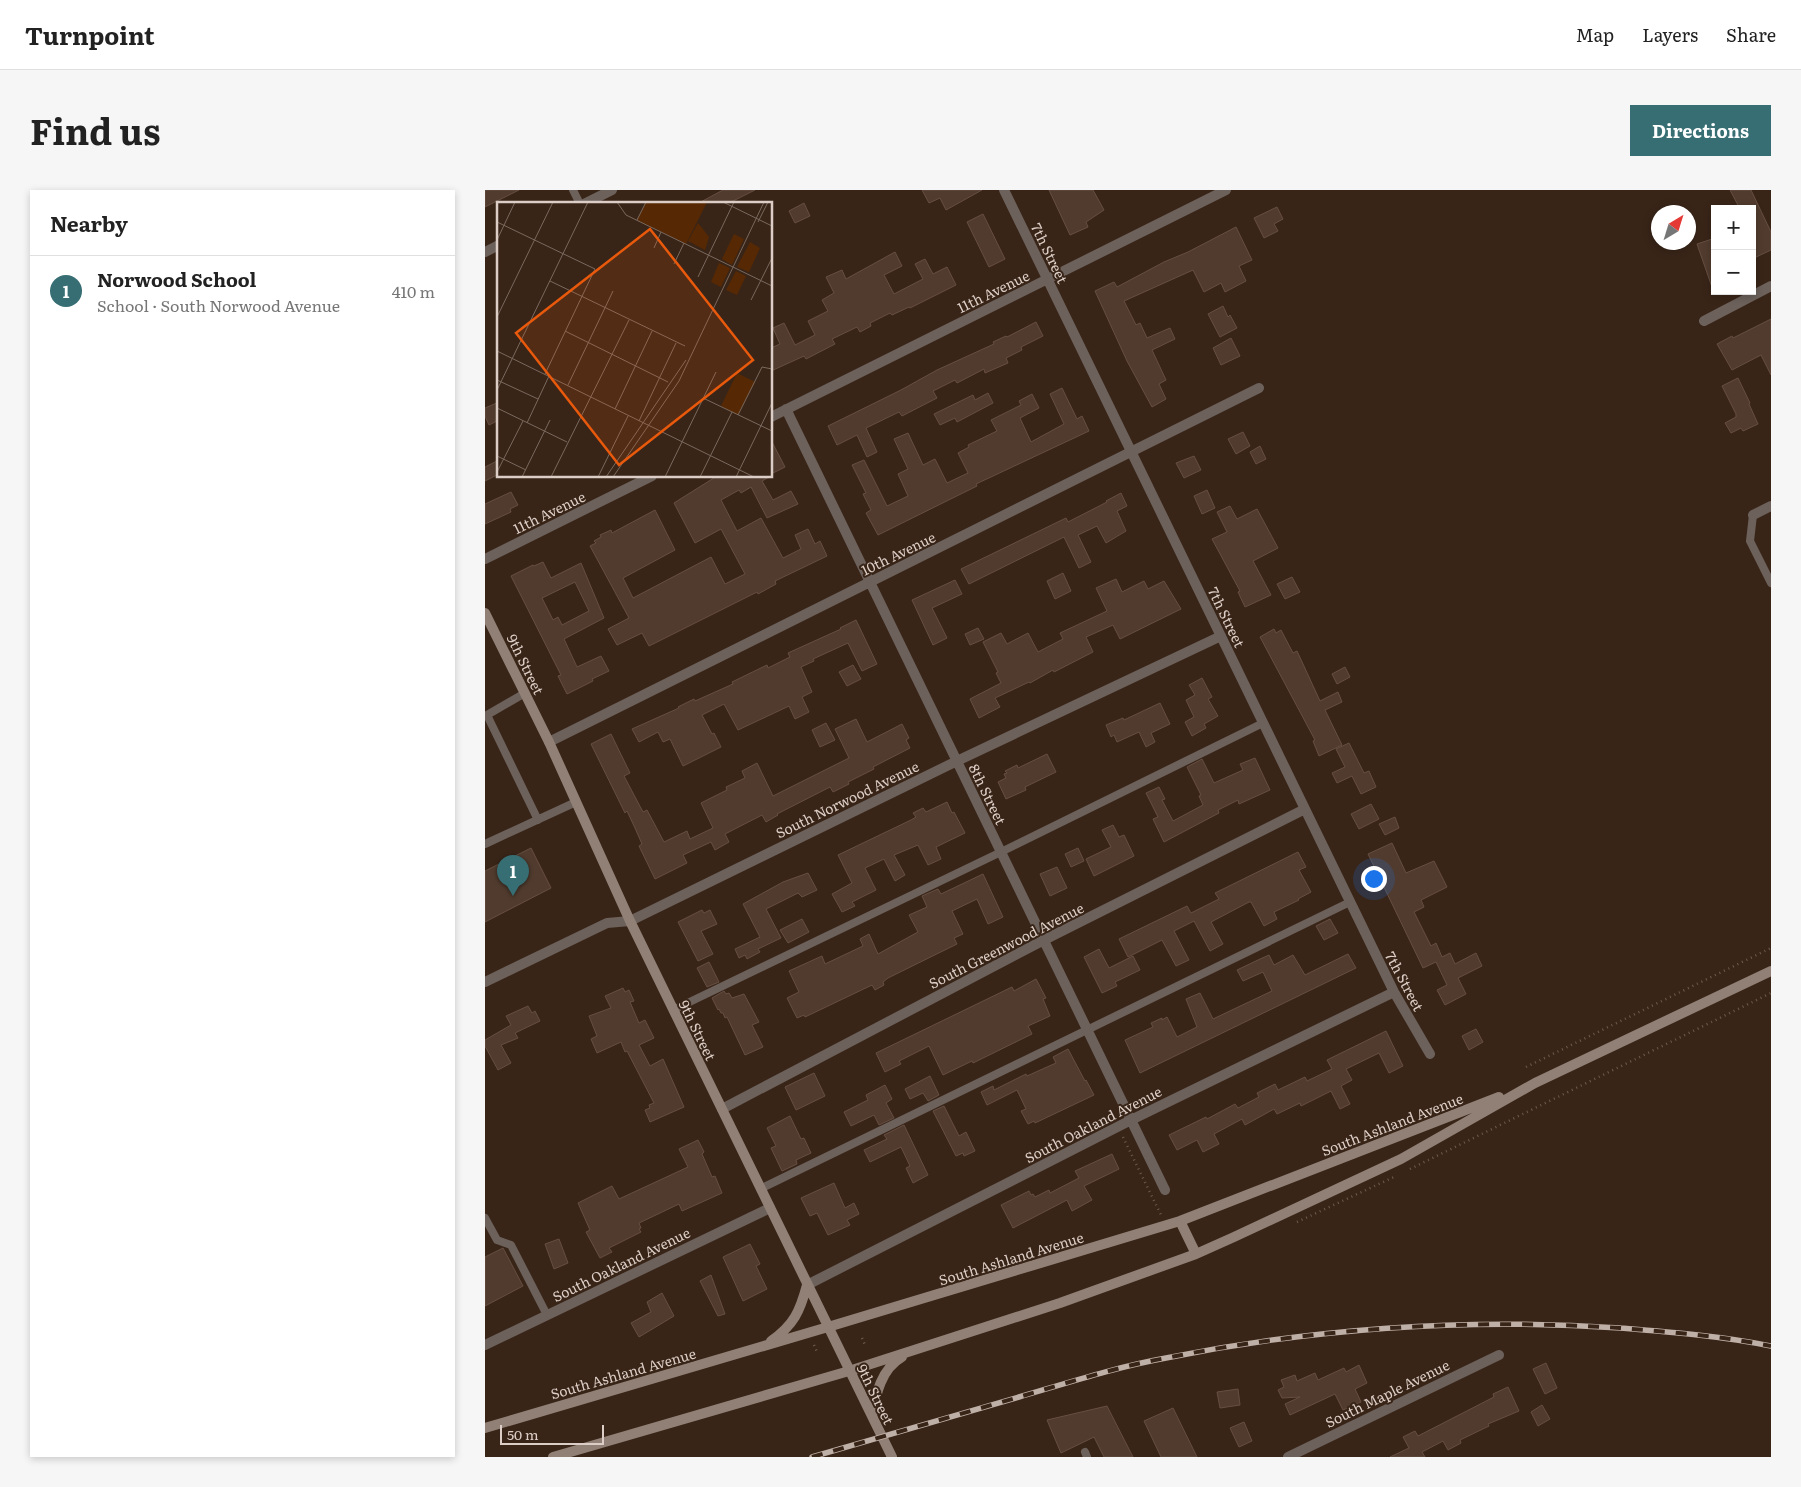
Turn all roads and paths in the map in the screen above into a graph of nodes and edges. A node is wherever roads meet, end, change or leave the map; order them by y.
1 (573, 190) edge
2 (612, 190) edge
3 (1004, 190) edge
4 (1227, 190) edge
5 (579, 202) edge
6 (588, 202) edge
7 (497, 246) edge
8 (485, 252) edge
9 (1047, 279) junction
10 (1771, 286) edge
11 (1704, 321) dead end
12 (1259, 388) dead end
13 (786, 409) junction
14 (773, 416) edge
15 (1131, 452) junction
16 (648, 478) edge
17 (1771, 506) edge
18 (1753, 515) joint
19 (485, 559) edge
20 (870, 582) junction
21 (1771, 583) edge
22 (485, 613) edge
23 (1221, 636) junction
24 (525, 694) junction
25 (1263, 722) junction
26 (549, 742) junction
27 (957, 761) junction
28 (576, 802) junction
29 (1305, 809) junction
30 (538, 820) junction
31 (485, 844) edge
32 (1001, 852) junction
33 (1350, 902) junction
34 (630, 921) junction
35 (1043, 940) junction
36 (1771, 948) edge
37 (1771, 971) edge
38 (485, 982) edge
39 (1394, 992) junction
40 (1771, 993) edge
41 (673, 1010) junction
42 (1087, 1029) junction
43 (1430, 1054) dead end
44 (1526, 1067) dead end
45 (1535, 1084) junction
46 (1545, 1102) dead end
47 (721, 1109) junction
48 (1131, 1120) junction
49 (1118, 1127) junction
50 (760, 1188) junction
51 (1165, 1190) dead end
52 (770, 1208) junction
53 (1161, 1215) dead end
54 (485, 1218) edge
55 (1180, 1221) junction
56 (1196, 1254) junction
57 (807, 1285) junction
58 (547, 1315) junction
59 (828, 1327) junction
60 (862, 1338) dead end
61 (485, 1345) edge
62 (814, 1345) dead end
63 (865, 1345) dead end
64 (765, 1346) junction
65 (914, 1350) junction
66 (817, 1352) dead end
67 (1499, 1354) dead end
68 (849, 1370) junction
69 (872, 1416) junction
70 (485, 1428) edge
71 (1302, 1454) edge
72 (553, 1457) edge
73 (892, 1457) edge
74 (1288, 1457) edge

1 - 5 lane
2 - 6 street
3 - 9 street, 7th Street
4 - 9 street, 11th Avenue
7 - 8 street
9 - 13 street, 11th Avenue
9 - 15 street, 7th Street
10 - 11 street
12 - 15 street, 10th Avenue
13 - 14 street, 11th Avenue
13 - 20 street, 8th Street
15 - 20 street, 10th Avenue
15 - 23 street, 7th Street
16 - 19 street, 11th Avenue
17 - 18 street
18 - 21 lane
20 - 26 street, 10th Avenue
20 - 27 street, 8th Street
22 - 24 main road, 9th Street
23 - 25 street, 7th Street
23 - 27 street, South Norwood Avenue
24 - 26 main road, 9th Street
24 - 30 lane
25 - 29 street, 7th Street
25 - 32 lane
26 - 28 main road, 9th Street
27 - 32 street, 8th Street
27 - 34 street, South Norwood Avenue
28 - 30 lane
28 - 34 main road, 9th Street
29 - 33 street, 7th Street
29 - 35 street, South Greenwood Avenue
30 - 31 lane
32 - 35 street, 8th Street
32 - 41 lane
33 - 39 street, 7th Street
33 - 42 lane
34 - 38 street, South Norwood Avenue
34 - 41 main road, 9th Street
35 - 42 street, 8th Street
35 - 47 street, South Greenwood Avenue
36 - 44 path
37 - 45 main road, South Ashland Avenue
39 - 43 street, 7th Street
39 - 48 street, South Oakland Avenue
40 - 46 path
41 - 47 main road, 9th Street
42 - 48 street, 8th Street
42 - 50 lane
45 - 55 main road, South Ashland Avenue
45 - 56 main road, South Ashland Avenue
47 - 50 main road, 9th Street
48 - 49 street, South Oakland Avenue
48 - 51 street, 8th Street
49 - 53 path
49 - 57 street, South Oakland Avenue
50 - 52 main road, 9th Street
52 - 57 main road, 9th Street
52 - 58 street, South Oakland Avenue
54 - 58 lane
55 - 56 main road
55 - 59 main road, South Ashland Avenue
56 - 65 main road, South Ashland Avenue
57 - 59 main road, 9th Street
57 - 64 main road
58 - 61 street, South Oakland Avenue
59 - 64 main road, South Ashland Avenue
59 - 68 main road, 9th Street
60 - 63 path
62 - 66 path
64 - 70 main road, South Ashland Avenue
65 - 68 main road, South Ashland Avenue
65 - 69 main road
67 - 71 street, South Maple Avenue
68 - 69 main road, 9th Street
68 - 72 main road, South Ashland Avenue
69 - 73 main road, 9th Street
71 - 74 street, South Maple Avenue

